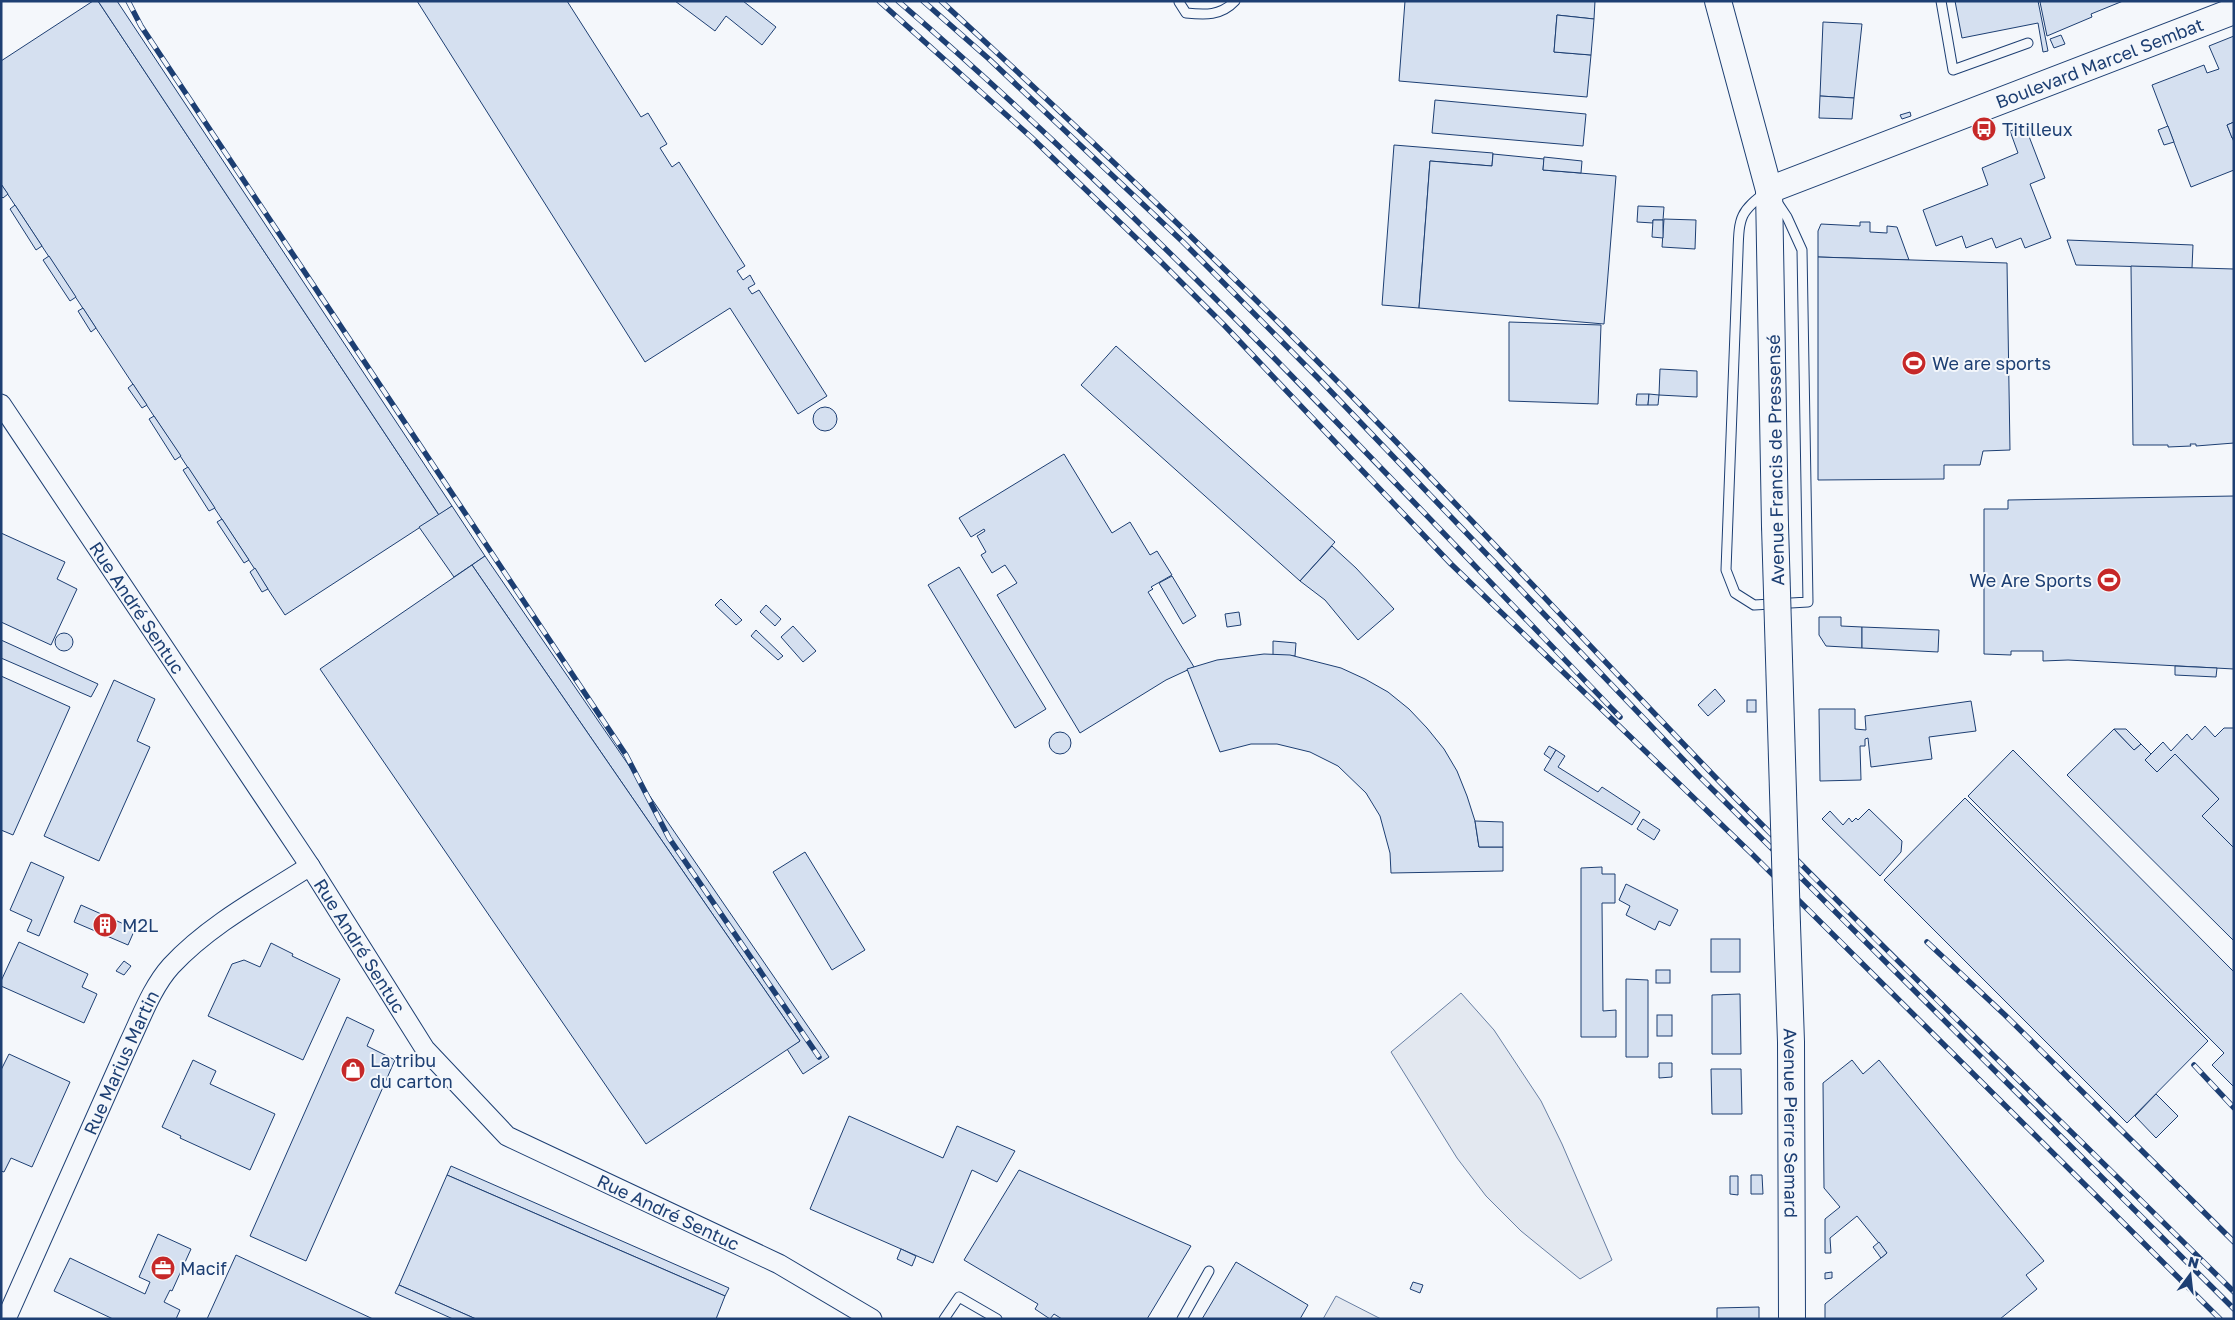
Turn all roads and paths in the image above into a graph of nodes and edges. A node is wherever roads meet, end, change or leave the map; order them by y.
1 (1235, 1) edge
2 (1718, 1) edge
3 (1941, 1) edge
4 (1179, 2) edge
5 (2234, 10) edge
6 (2028, 43) dead end
7 (1770, 190) junction
8 (1, 404) edge
9 (310, 866) junction
10 (1787, 925) joint
11 (1209, 1271) dead end
12 (6, 1319) edge
13 (872, 1319) edge
14 (944, 1319) edge
15 (997, 1319) edge
16 (1182, 1319) edge
17 (1792, 1319) edge

1 - 4 lane
2 - 7 street, Avenue Francis de Pressensé
3 - 6 lane
5 - 7 street, Boulevard Marcel Sembat
7 - 7 lane
7 - 10 street, Avenue Francis de Pressensé, bridge
8 - 9 street, Rue André Sentuc
9 - 12 street, Rue Marius Martin
9 - 13 street, Rue André Sentuc
10 - 17 street, Avenue Pierre Semard
11 - 16 lane
14 - 15 lane

